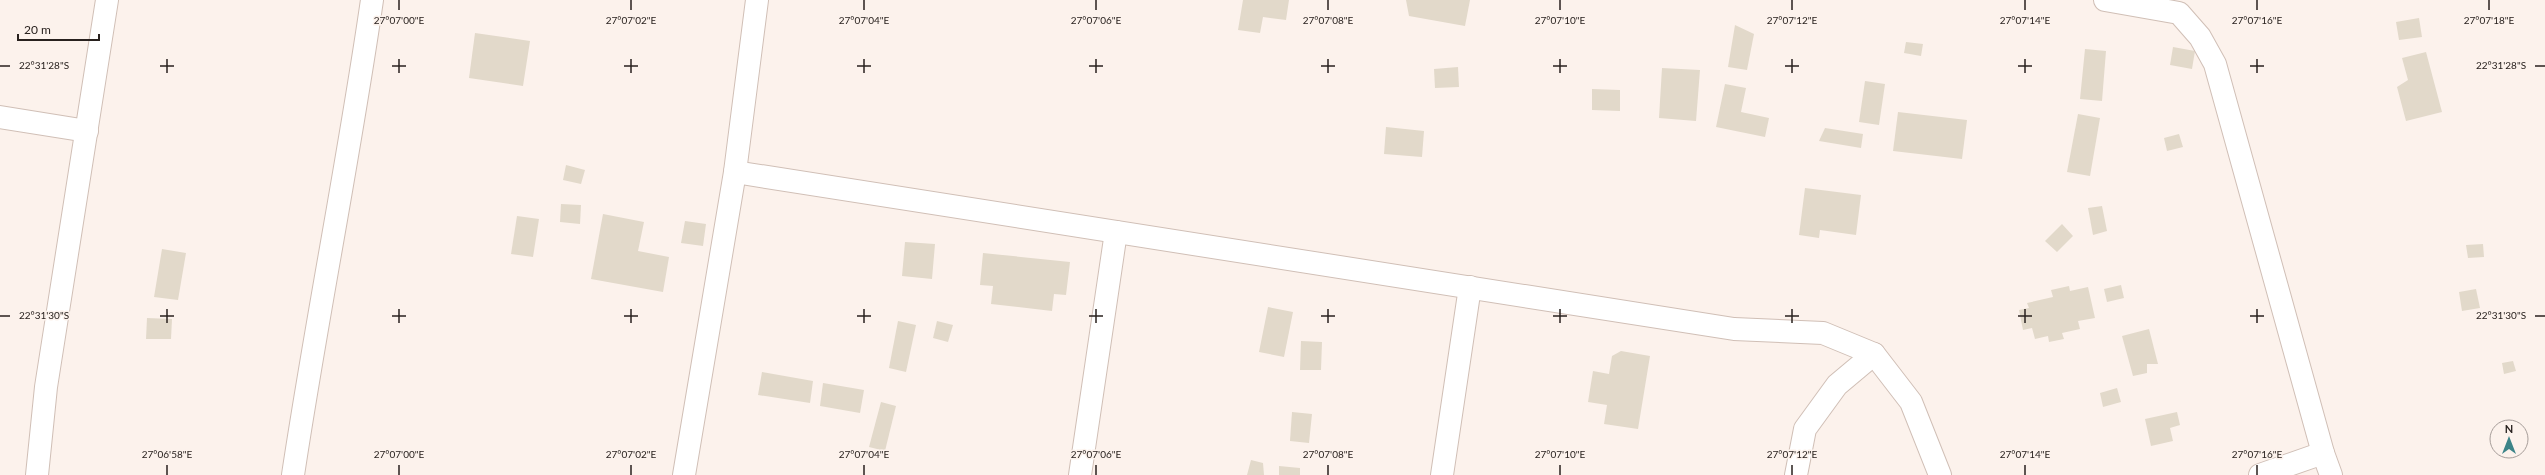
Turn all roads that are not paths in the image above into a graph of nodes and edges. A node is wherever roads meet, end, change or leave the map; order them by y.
1 (107, 0) edge
2 (372, 0) edge
3 (757, 0) edge
4 (2105, 0) edge
5 (0, 117) edge
6 (87, 131) junction
7 (735, 172) junction
8 (1116, 232) junction
9 (1470, 287) junction
10 (1874, 354) junction
11 (2323, 453) junction
12 (36, 475) edge
13 (293, 475) edge
14 (684, 475) edge
15 (1080, 475) edge
16 (1442, 475) edge
17 (1796, 475) edge
18 (1940, 475) edge
19 (2260, 475) edge
20 (2331, 475) edge

1 - 6 street
2 - 13 street
3 - 7 street
4 - 11 street
5 - 6 street
6 - 12 street
7 - 8 street
7 - 14 street
8 - 9 street
8 - 15 street
9 - 10 street
9 - 16 street
10 - 17 street
10 - 18 street
11 - 19 street
11 - 20 street

